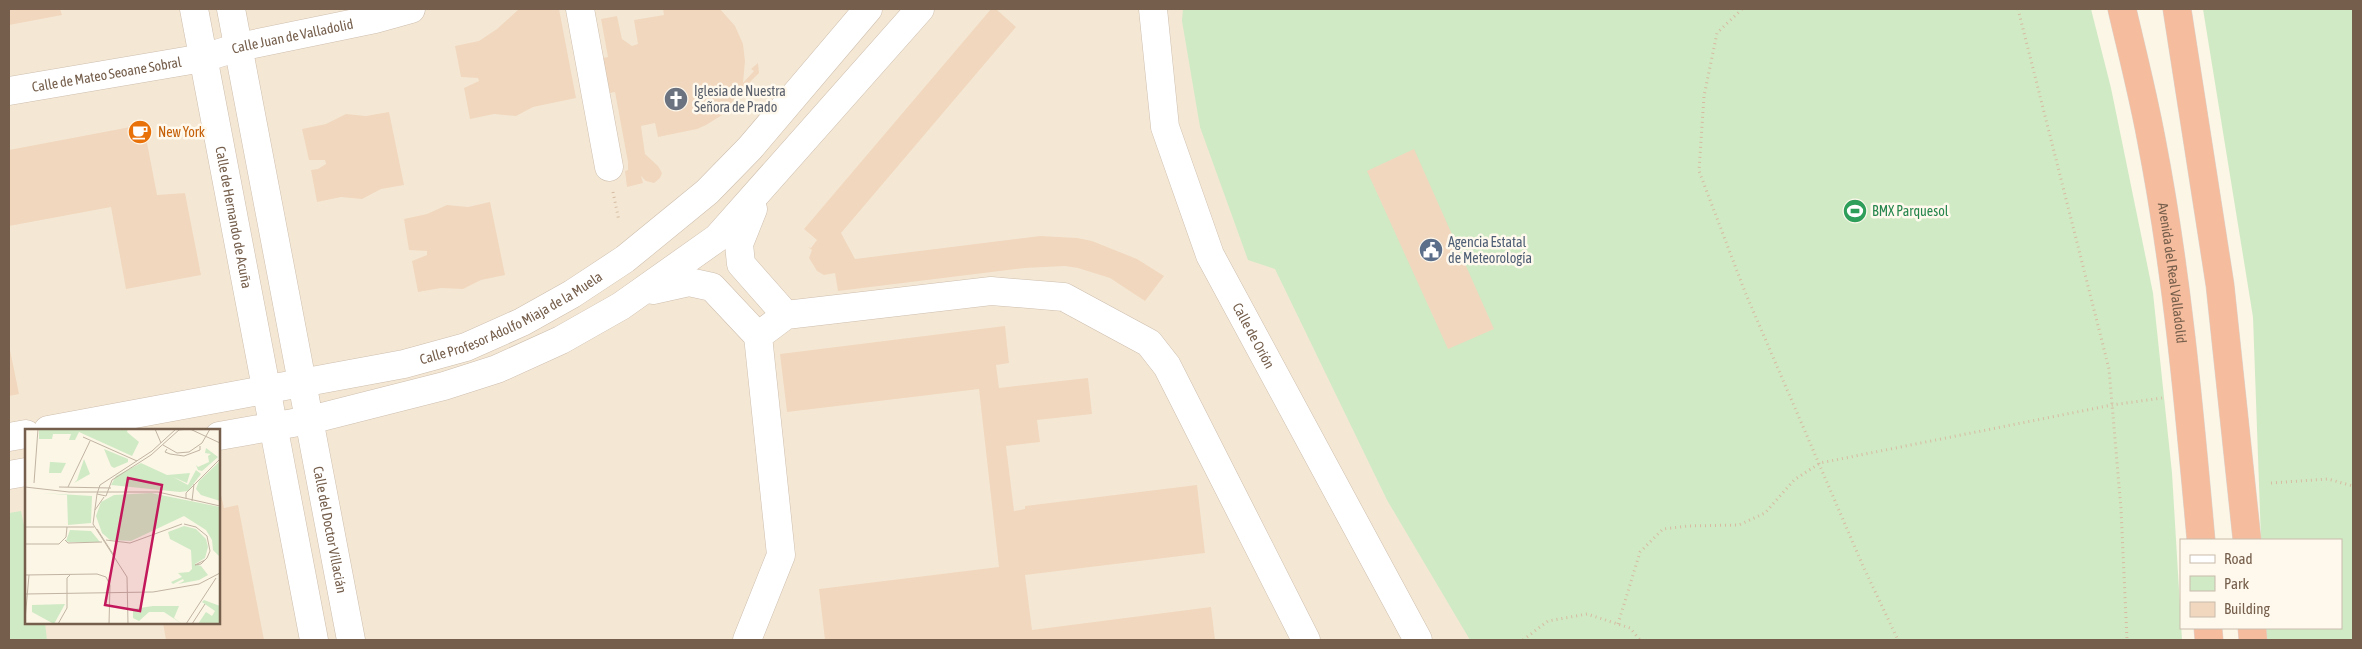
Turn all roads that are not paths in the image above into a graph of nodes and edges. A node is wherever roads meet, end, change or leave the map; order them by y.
1 (194, 9) edge
2 (231, 9) edge
3 (411, 9) edge
4 (580, 9) edge
5 (868, 9) edge
6 (920, 9) edge
7 (1153, 9) edge
8 (2122, 9) edge
9 (2177, 9) edge
10 (239, 47) junction
11 (203, 58) junction
12 (9, 91) edge
13 (609, 167) dead end
14 (762, 188) junction
15 (639, 293) junction
16 (786, 315) junction
17 (758, 336) junction
18 (302, 382) junction
19 (266, 389) junction
20 (310, 420) junction
21 (272, 426) junction
22 (53, 429) edge
23 (25, 434) edge
24 (220, 436) edge
25 (9, 437) edge
26 (25, 472) edge
27 (9, 475) edge
28 (2201, 539) edge
29 (2247, 539) edge
30 (314, 640) edge
31 (351, 640) edge
32 (747, 640) edge
33 (1306, 640) edge
34 (1418, 640) edge

1 - 11 street, Calle de Hernando de Acuña
2 - 10 street
3 - 10 street, Calle Juan de Valladolid
4 - 13 street
5 - 18 street, Calle Profesor Adolfo Miaja de la Muela
6 - 14 street
7 - 34 street, Calle de Orión
8 - 28 highway, Avenida del Real Valladolid
9 - 29 highway
10 - 11 street, Calle Juan de Valladolid
10 - 18 street
11 - 12 street, Calle de Mateo Seoane Sobral
11 - 19 street, Calle de Hernando de Acuña
14 - 15 street
14 - 16 street
15 - 17 street
15 - 20 street
16 - 17 street
16 - 33 street
17 - 32 street
18 - 19 street, Calle Profesor Adolfo Miaja de la Muela
18 - 20 street
19 - 21 street, Calle de Hernando de Acuña
19 - 22 street, Calle Profesor Adolfo Miaja de la Muela
20 - 21 street
20 - 31 street, Calle del Doctor Villacián
21 - 24 street
21 - 30 street
23 - 25 street
26 - 27 street

